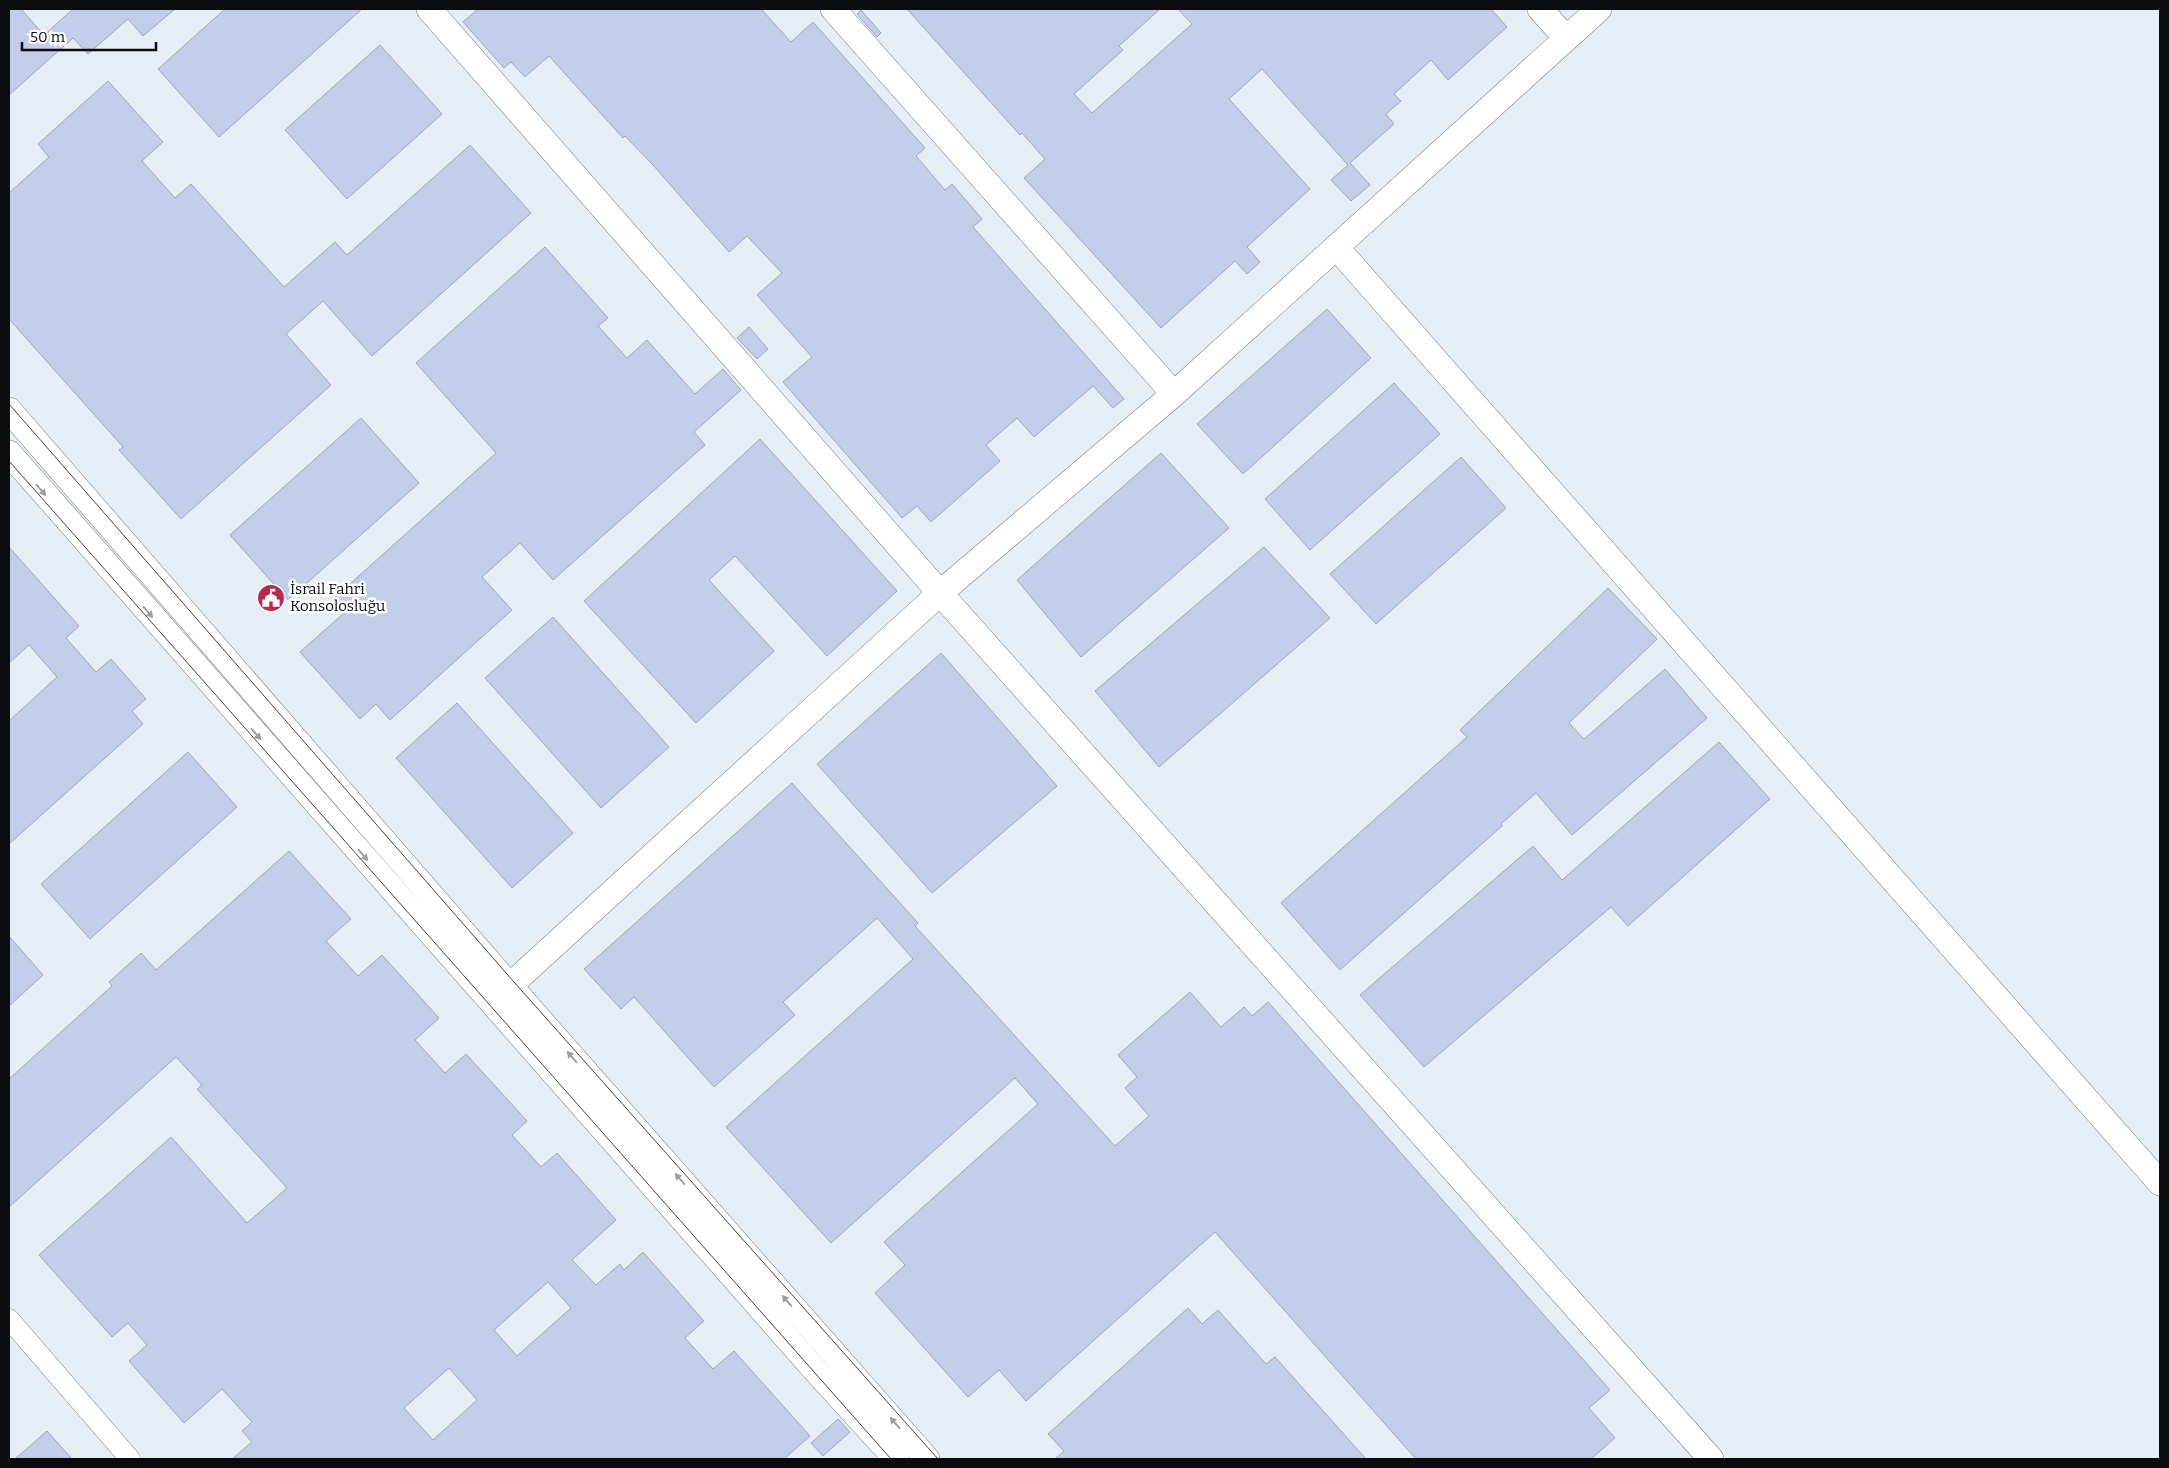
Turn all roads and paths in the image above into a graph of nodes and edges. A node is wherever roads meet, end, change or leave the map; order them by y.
1 (429, 9) edge
2 (833, 9) edge
3 (1540, 9) edge
4 (1600, 9) edge
5 (1566, 38) junction
6 (1336, 247) junction
7 (1174, 394) junction
8 (9, 410) edge
9 (9, 453) edge
10 (940, 592) junction
11 (501, 994) junction
12 (2160, 1183) edge
13 (9, 1319) edge
14 (130, 1459) edge
15 (896, 1459) edge
16 (927, 1459) edge
17 (1711, 1459) edge

1 - 10 street
2 - 7 street
3 - 5 street
4 - 5 street
5 - 6 street
6 - 7 street
6 - 12 street
7 - 10 street
8 - 11 street
9 -> 11 street
10 - 11 street
10 - 17 street
11 - 15 street
16 -> 11 street
13 - 14 street

